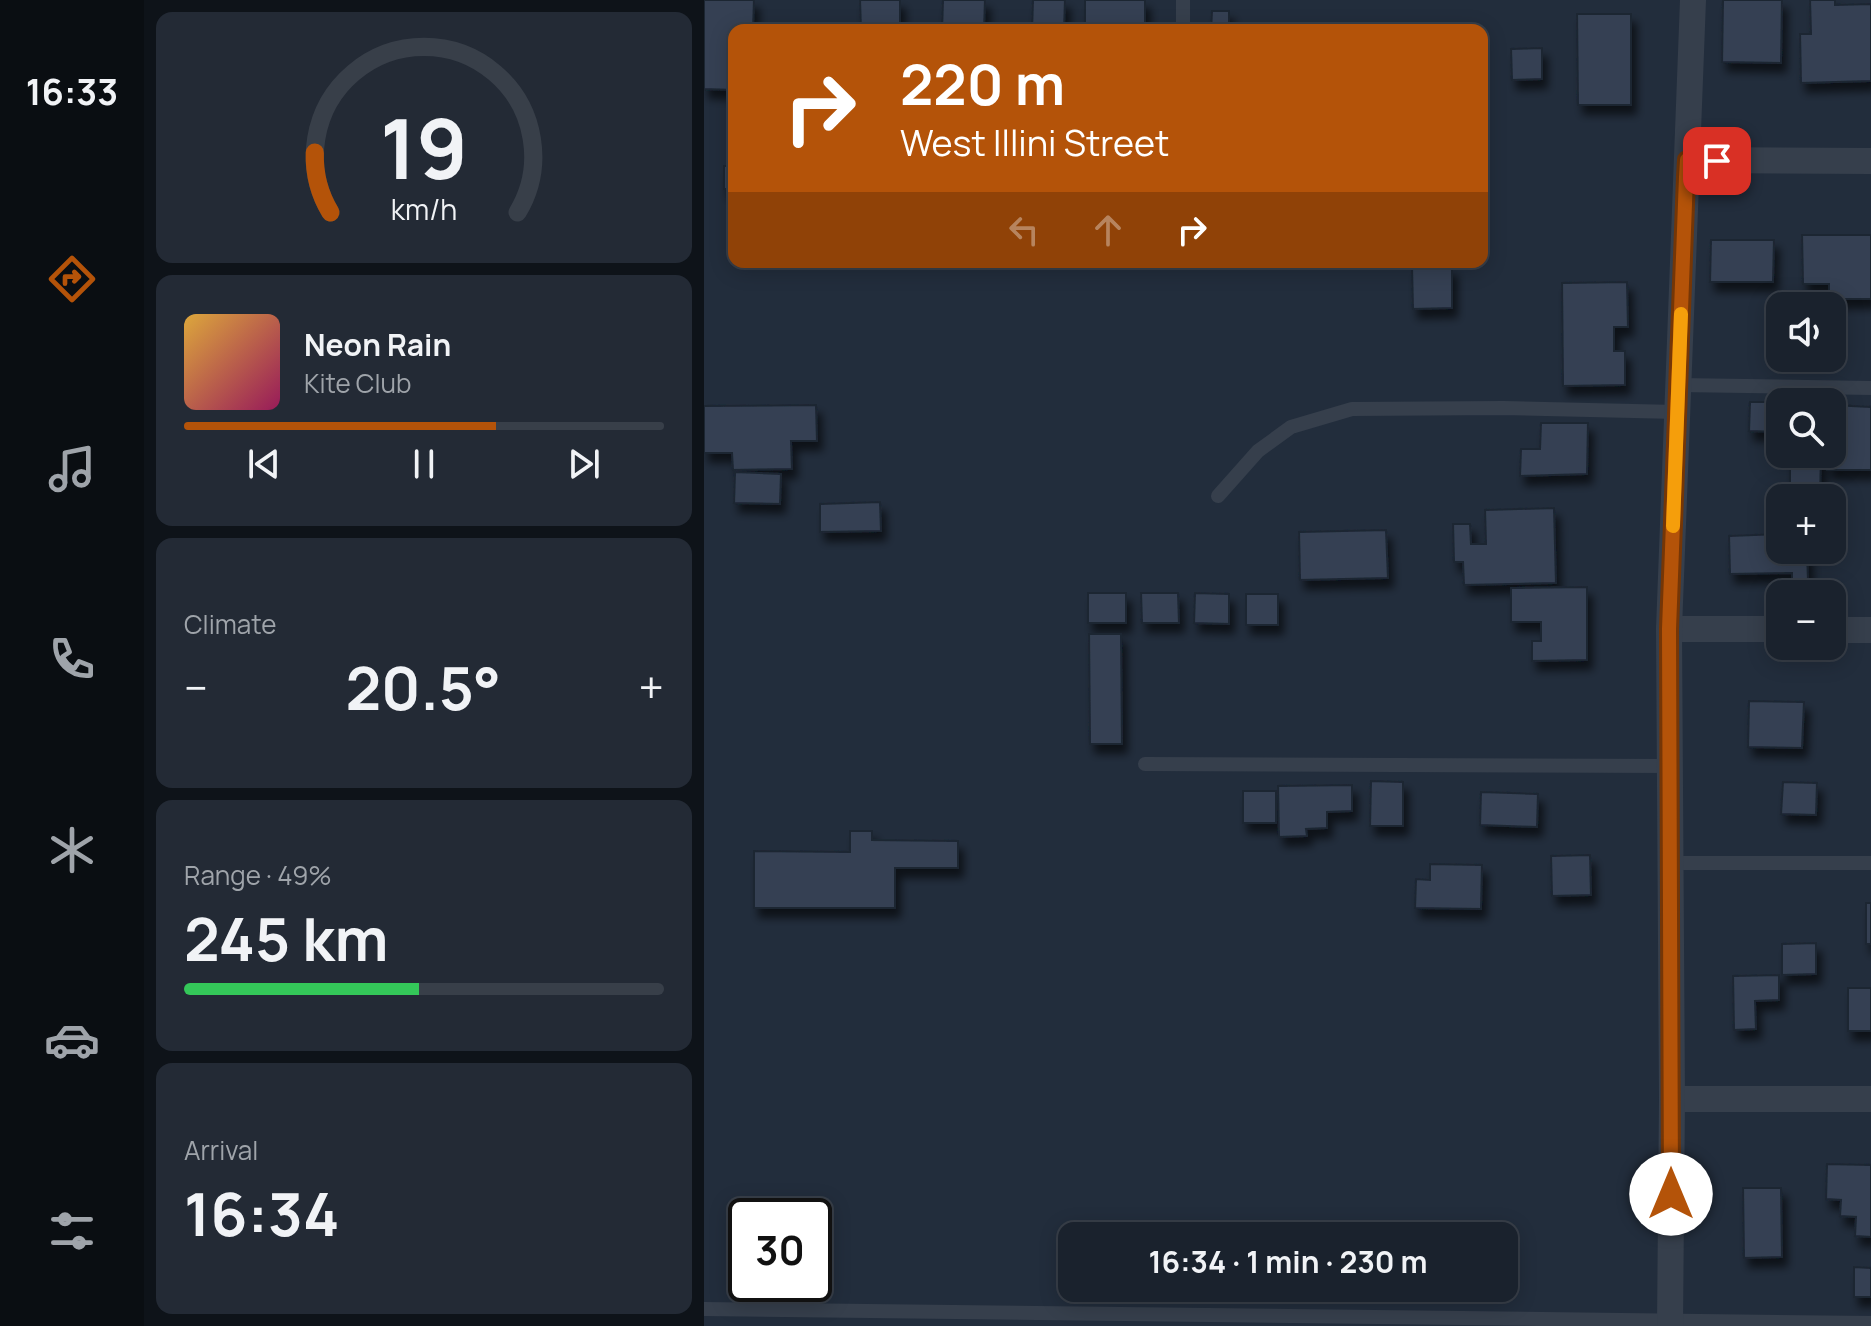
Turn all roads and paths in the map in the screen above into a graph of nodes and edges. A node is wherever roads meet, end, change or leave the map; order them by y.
1 (1183, 0) edge
2 (1693, 0) edge
3 (1183, 24) edge
4 (1687, 160) junction
5 (1871, 161) edge
6 (1678, 385) junction
7 (1871, 388) edge
8 (1677, 412) junction
9 (1218, 496) dead end
10 (1669, 629) junction
11 (1766, 629) edge
12 (1846, 630) edge
13 (1871, 630) edge
14 (1145, 764) dead end
15 (1670, 766) junction
16 (1670, 863) junction
17 (1871, 863) edge
18 (1672, 1099) junction
19 (1871, 1099) edge
20 (704, 1309) edge
21 (1871, 1323) edge
22 (1670, 1324) edge

1 - 3 lane
2 - 4 street
4 - 5 street
4 - 6 street
6 - 7 lane
6 - 8 street
8 - 9 lane
8 - 10 street
10 - 11 street
10 - 15 street
12 - 13 street
14 - 15 lane
15 - 16 street
16 - 17 lane
16 - 18 street
18 - 19 street
18 - 22 street
20 - 22 lane
21 - 22 lane

